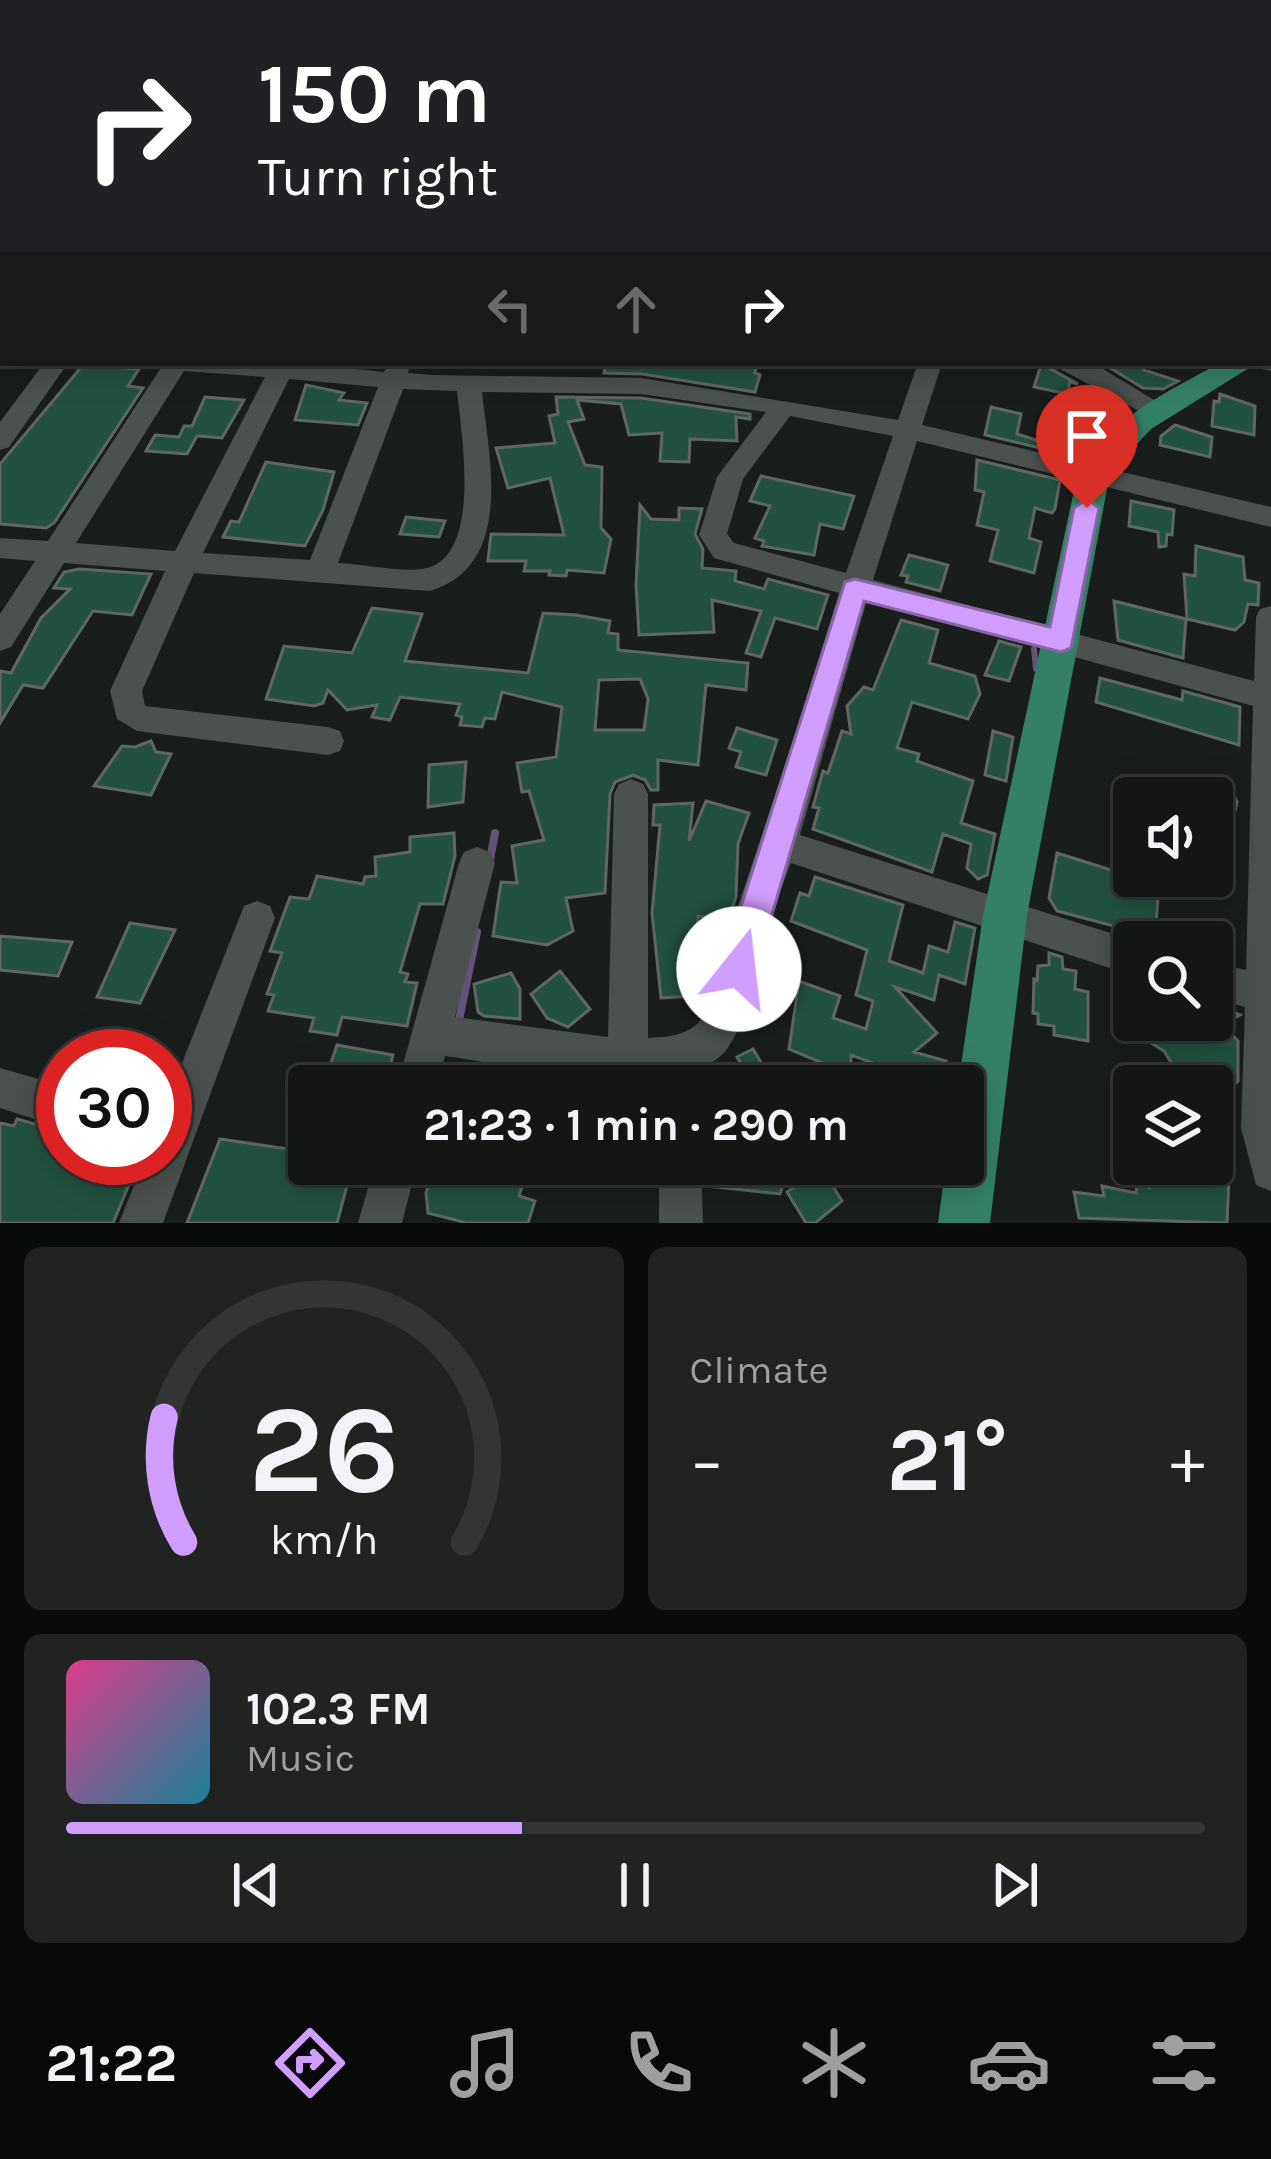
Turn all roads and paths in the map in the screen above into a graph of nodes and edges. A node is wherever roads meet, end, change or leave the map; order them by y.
1 (54, 366) edge
2 (175, 366) edge
3 (283, 366) edge
4 (303, 366) edge
5 (929, 366) edge
6 (1080, 366) edge
7 (1237, 366) edge
8 (396, 371) edge
9 (514, 373) edge
10 (469, 384) junction
11 (784, 407) junction
12 (1159, 411) junction
13 (905, 432) junction
14 (0, 441) edge
15 (1094, 472) junction
16 (1271, 517) edge
17 (0, 548) edge
18 (57, 553) junction
19 (183, 564) junction
20 (320, 573) junction
21 (855, 589) junction
22 (1271, 617) edge
23 (0, 638) edge
24 (1061, 641) junction
25 (1270, 698) edge
26 (328, 741) dead end
27 (631, 794) dead end
28 (780, 844) junction
29 (477, 863) dead end
30 (1005, 915) junction
31 (257, 919) dead end
32 (1113, 951) edge
33 (1233, 985) edge
34 (1267, 994) edge
35 (431, 1034) junction
36 (628, 1060) junction
37 (423, 1065) edge
38 (651, 1065) edge
39 (685, 1065) edge
40 (192, 1076) edge
41 (0, 1088) edge
42 (36, 1099) edge
43 (1271, 1170) edge
44 (153, 1185) edge
45 (390, 1185) edge
46 (680, 1185) edge
47 (141, 1223) edge
48 (380, 1223) edge
49 (681, 1223) edge
50 (964, 1223) edge

1 - 14 street
2 - 18 street
3 - 19 street
4 - 8 street
5 - 13 street
6 - 12 street
7 - 12 main road
8 - 10 street
8 - 20 street
9 - 10 street
9 - 11 street
10 - 20 street
11 - 13 street
11 - 21 street
12 - 15 main road
13 - 15 street
13 - 21 street
15 - 16 street
15 - 24 main road
17 - 18 street
18 - 19 street
18 - 23 street
19 - 20 street
19 - 26 street
21 - 24 street
21 - 28 street
22 - 25 street
24 - 25 street
24 - 30 main road
25 - 34 street
27 - 36 street
28 - 30 street
28 - 39 street
29 - 35 street
30 - 32 street
30 - 50 main road
31 - 40 street
33 - 34 street
34 - 43 street
35 - 36 street
35 - 37 street
36 - 38 street
41 - 42 street
44 - 47 street
45 - 48 street
46 - 49 street

